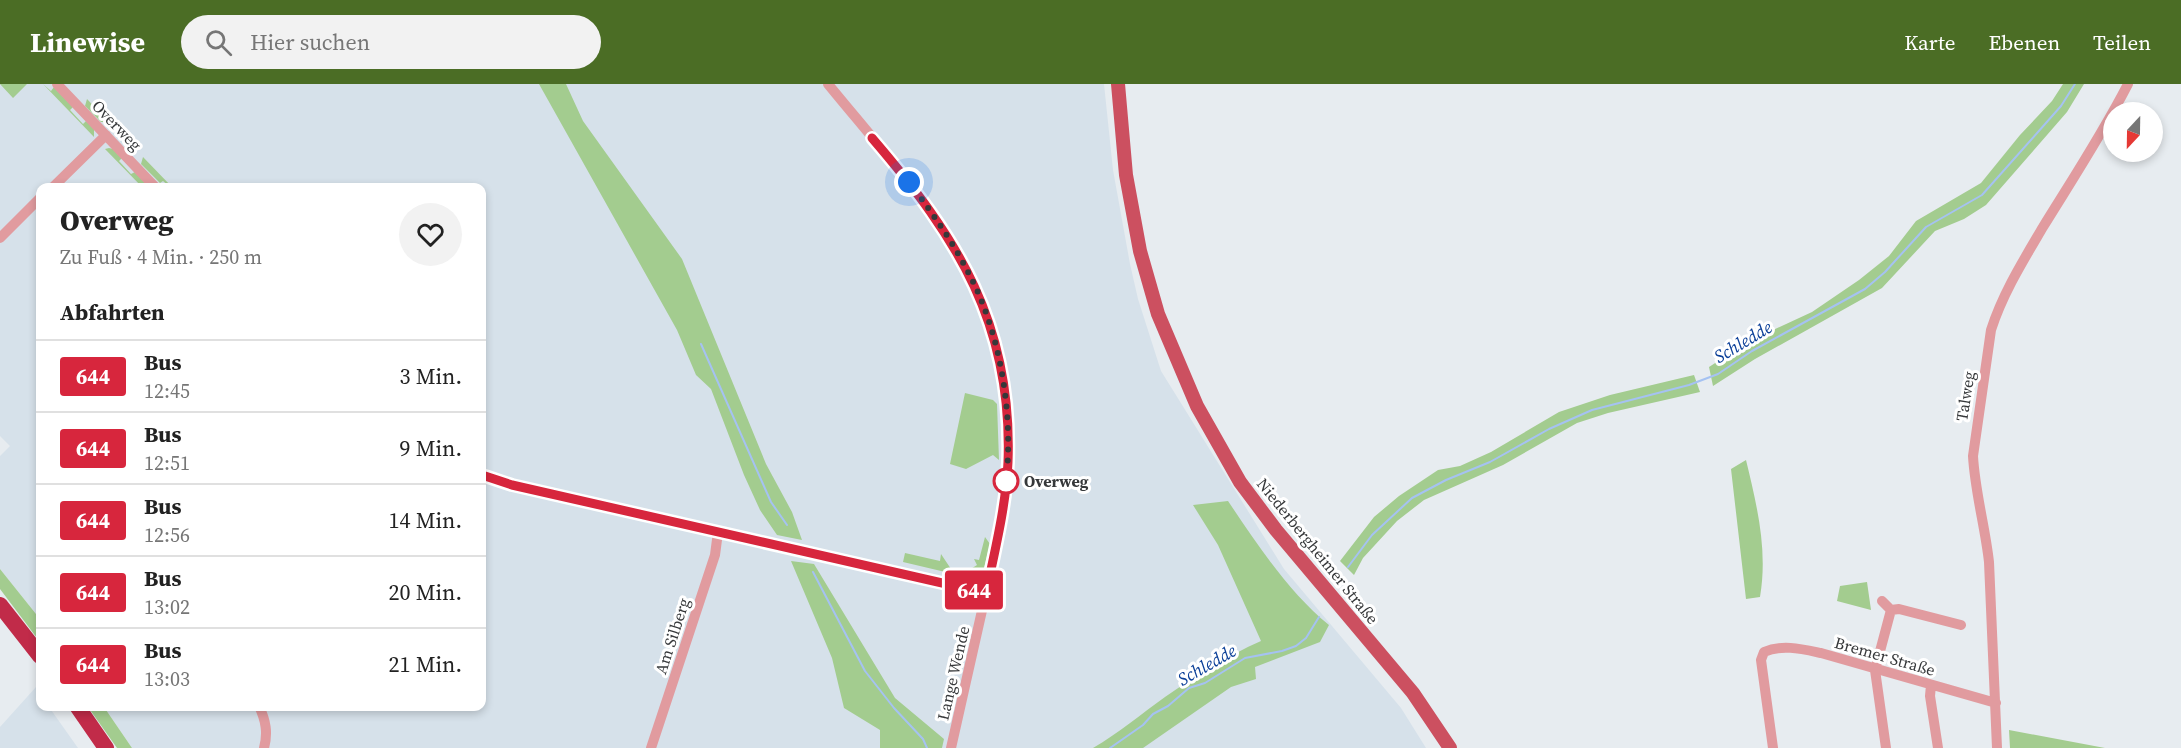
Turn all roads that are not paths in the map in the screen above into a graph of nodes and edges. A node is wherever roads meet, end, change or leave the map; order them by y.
1 (57, 84) edge
2 (828, 84) edge
3 (1118, 84) edge
4 (2128, 84) edge
5 (106, 135) junction
6 (57, 183) edge
7 (151, 183) edge
8 (36, 202) edge
9 (0, 238) edge
10 (486, 476) edge
11 (718, 532) junction
12 (986, 593) junction
13 (1882, 601) dead end
14 (0, 604) edge
15 (1891, 610) junction
16 (1961, 625) dead end
17 (36, 651) edge
18 (1875, 670) junction
19 (1931, 685) junction
20 (1996, 703) junction
21 (80, 711) edge
22 (261, 711) edge
23 (106, 748) edge
24 (264, 748) edge
25 (651, 748) edge
26 (951, 748) edge
27 (1450, 748) edge
28 (1773, 748) edge
29 (1886, 748) edge
30 (1938, 748) edge
31 (1997, 748) edge

1 - 5 street, Overweg
2 - 12 street, Lange Wende
3 - 27 main road, Niederbergheimer Straße
4 - 20 street, Talweg
5 - 6 street
5 - 7 street, Overweg
8 - 9 street
10 - 11 street
11 - 12 street
11 - 25 street, Am Silberg
12 - 26 street, Lange Wende
13 - 15 street
14 - 17 highway
15 - 16 street
15 - 18 street
18 - 19 street, Bremer Straße
18 - 28 street, Bremer Straße
18 - 29 street
19 - 20 street, Bremer Straße
19 - 30 street
20 - 31 street, Talweg
21 - 23 highway
22 - 24 street

